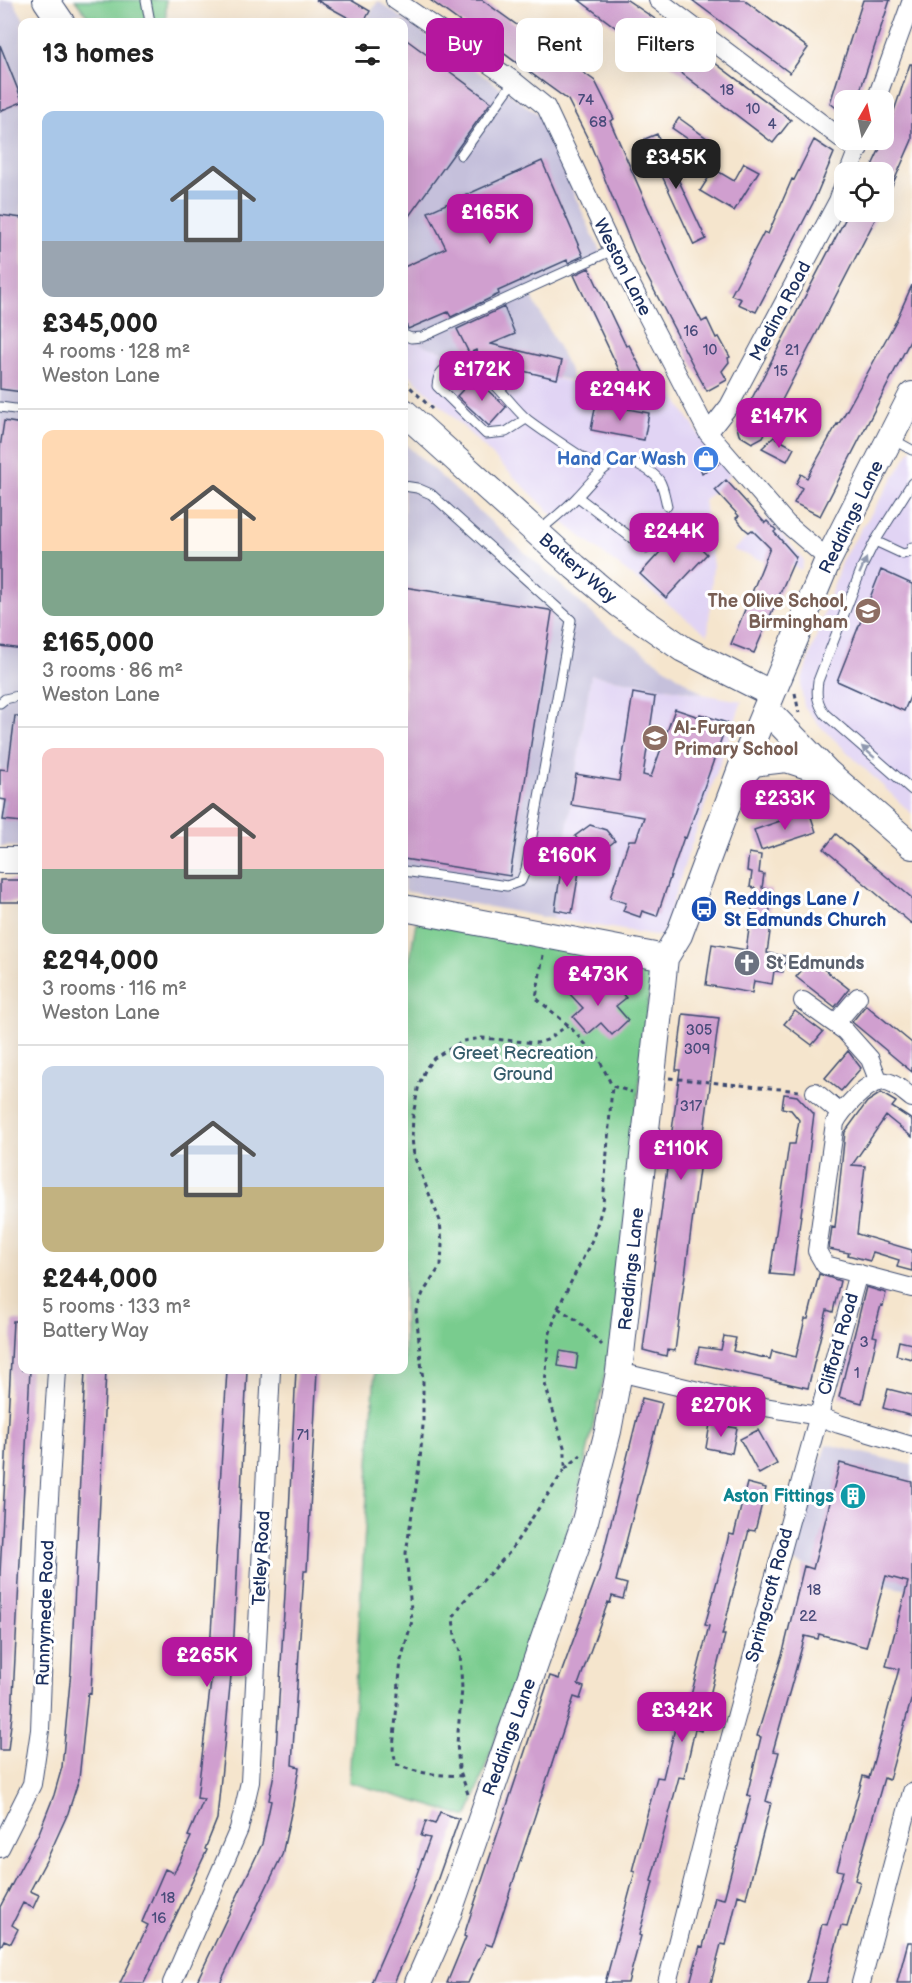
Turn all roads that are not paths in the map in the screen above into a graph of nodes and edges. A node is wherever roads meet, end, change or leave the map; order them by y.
1 (46, 0) edge
2 (146, 0) edge
3 (395, 0) edge
4 (658, 0) edge
5 (912, 0) edge
6 (58, 18) edge
7 (149, 18) edge
8 (514, 81) junction
9 (880, 90) edge
10 (834, 126) edge
11 (461, 154) dead end
12 (834, 209) edge
13 (613, 250) junction
14 (408, 337) edge
15 (912, 395) edge
16 (0, 407) edge
17 (18, 409) edge
18 (526, 419) junction
19 (408, 421) edge
20 (708, 433) junction
21 (900, 436) edge
22 (601, 470) junction
23 (912, 483) edge
24 (408, 487) edge
25 (578, 497) junction
26 (667, 506) dead end
27 (537, 532) junction
28 (875, 542) junction
29 (912, 547) edge
30 (646, 549) dead end
31 (827, 562) junction
32 (18, 696) edge
33 (769, 701) junction
34 (0, 703) edge
35 (826, 772) junction
36 (737, 780) junction
37 (912, 790) edge
38 (912, 846) edge
39 (0, 860) edge
40 (18, 860) edge
41 (408, 872) edge
42 (408, 909) edge
43 (665, 958) junction
44 (858, 997) dead end
45 (803, 1001) dead end
46 (835, 1024) junction
47 (879, 1082) junction
48 (814, 1092) road end
49 (912, 1098) edge
50 (840, 1113) junction
51 (858, 1273) junction
52 (912, 1288) edge
53 (619, 1372) junction
54 (57, 1374) edge
55 (271, 1374) edge
56 (818, 1416) junction
57 (912, 1446) edge
58 (912, 1792) edge
59 (0, 1848) edge
60 (172, 1983) edge
61 (418, 1983) edge
62 (667, 1983) edge
63 (861, 1983) edge

1 - 6 street
2 - 7 lane
3 - 8 street, Weston Lane
4 - 10 street
5 - 9 street
8 - 11 lane
8 - 13 street, Weston Lane
12 - 20 street, Medina Road
13 - 14 lane
13 - 20 street, Weston Lane
15 - 21 street, Reddings Lane
16 - 17 lane
18 - 18 lane
18 - 22 lane
19 - 27 street, Battery Way
20 - 31 street, Weston Lane
21 - 31 street, Reddings Lane
22 - 25 lane
22 - 26 lane
23 - 28 lane
24 - 41 lane
25 - 27 lane
25 - 30 lane
27 - 33 street, Battery Way
28 - 29 lane
37 -> 28 lane
31 - 33 street, Reddings Lane
32 - 34 lane
33 - 35 street, Battery Way
33 - 36 street, Reddings Lane
35 - 36 street
35 - 38 street
36 - 43 street, Reddings Lane
39 - 40 street
42 - 43 street
43 - 53 street, Reddings Lane
44 - 46 street
45 - 46 street
46 - 47 street
47 - 49 street
47 - 50 street
48 - 50 street
50 - 51 street
51 - 52 street
51 - 56 street, Clifford Road
53 - 56 street
53 - 61 street, Reddings Lane
54 - 59 street, Runnymede Road
55 - 60 street, Tetley Road
56 - 57 street
56 - 62 street, Springcroft Road
58 - 63 street

